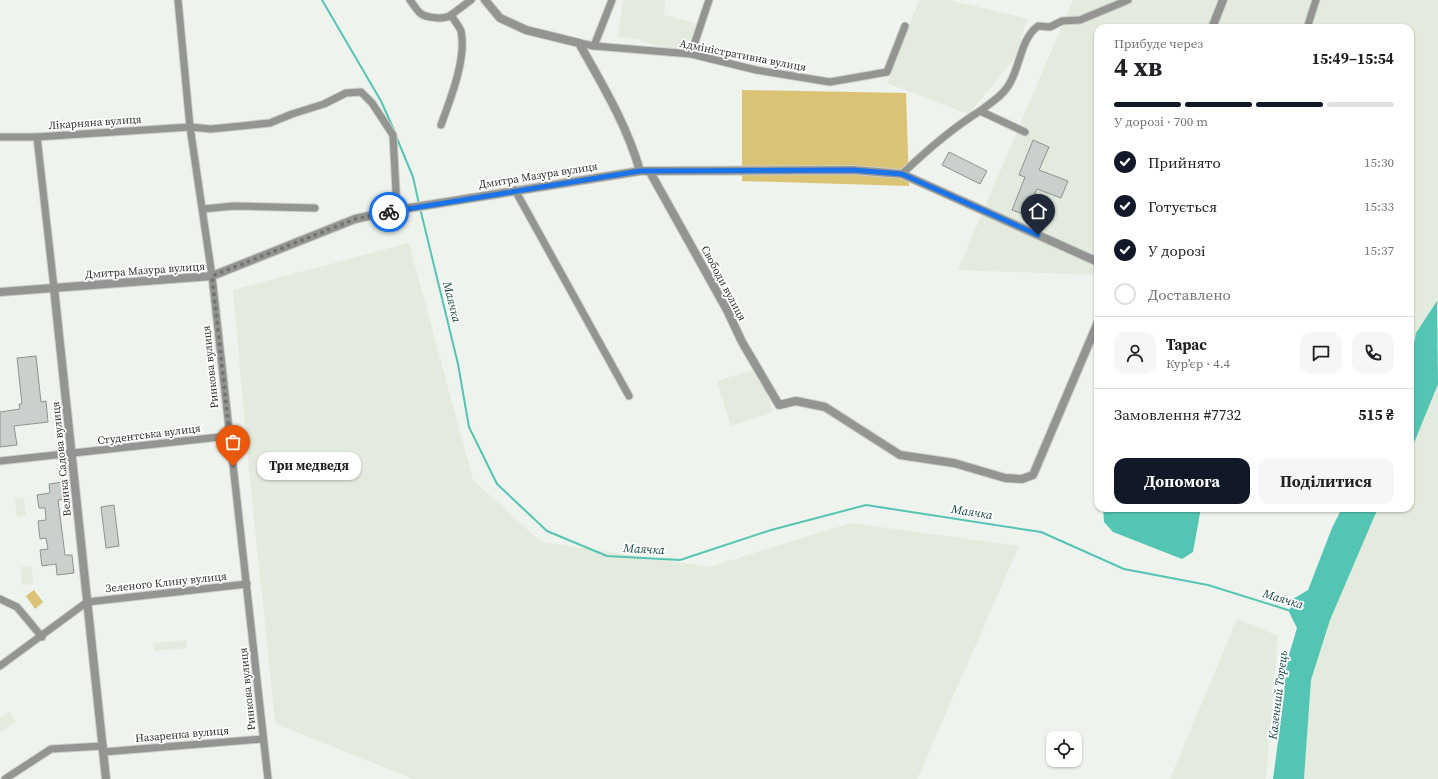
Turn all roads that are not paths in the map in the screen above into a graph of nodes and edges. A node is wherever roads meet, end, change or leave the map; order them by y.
1 (178, 0) edge
2 (410, 0) edge
3 (471, 0) edge
4 (485, 0) edge
5 (612, 0) edge
6 (709, 0) edge
7 (1128, 0) edge
8 (1223, 0) edge
9 (1316, 0) edge
10 (451, 15) junction
11 (1214, 24) edge
12 (1308, 24) edge
13 (905, 26) dead end
14 (579, 43) junction
15 (594, 46) junction
16 (691, 54) junction
17 (980, 111) junction
18 (440, 125) dead end
19 (190, 127) junction
20 (1025, 132) dead end
21 (0, 137) edge
22 (37, 137) junction
23 (640, 171) junction
24 (650, 172) junction
25 (902, 174) junction
26 (515, 190) junction
27 (315, 208) dead end
28 (203, 209) junction
29 (400, 209) junction
30 (1094, 260) edge
31 (212, 276) junction
32 (54, 288) junction
33 (0, 292) edge
34 (1094, 331) edge
35 (629, 396) dead end
36 (229, 436) junction
37 (71, 454) junction
38 (0, 462) edge
39 (247, 584) junction
40 (0, 599) edge
41 (87, 602) junction
42 (42, 637) junction
43 (0, 666) edge
44 (263, 739) junction
45 (103, 749) junction
46 (5, 779) edge
47 (106, 779) edge
48 (268, 779) edge

1 - 19 street, Ринкова вулиця
2 - 10 street
3 - 10 street
4 - 14 street, Адміністративна вулиця
5 - 15 street
6 - 16 street
7 - 17 street
8 - 11 street
9 - 12 street
10 - 18 street
13 - 16 street, Адміністративна вулиця
14 - 15 street, Адміністративна вулиця
14 - 23 street
15 - 16 street, Адміністративна вулиця
17 - 20 street
17 - 25 street
19 - 22 street, Лікарняна вулиця
19 - 28 street, Ринкова вулиця
19 - 29 street, Лікарняна вулиця
21 - 22 street, Лікарняна вулиця
22 - 32 street, Велика Садова вулиця
23 - 24 street, Дмитра Мазура вулиця
23 - 26 street, Дмитра Мазура вулиця
24 - 25 street, Дмитра Мазура вулиця
24 - 34 street, Свободи вулиця
25 - 30 street, Дмитра Мазура вулиця
26 - 29 street, Дмитра Мазура вулиця
26 - 35 street
27 - 28 street
28 - 31 street, Ринкова вулиця
29 - 31 street, Дмитра Мазура вулиця
31 - 32 street, Дмитра Мазура вулиця
31 - 36 street, Ринкова вулиця
32 - 33 street, Дмитра Мазура вулиця
32 - 37 street, Велика Садова вулиця
36 - 37 street, Студентська вулиця
36 - 39 street, Ринкова вулиця
37 - 38 street, Студентська вулиця
37 - 41 street, Велика Садова вулиця
39 - 41 street, Зеленого Клину вулиця
39 - 44 street, Ринкова вулиця
40 - 42 street
41 - 42 street
41 - 45 street, Велика Садова вулиця
42 - 43 street
44 - 45 street, Назаренка вулиця
44 - 48 street, Ринкова вулиця
45 - 46 street, Назаренка вулиця
45 - 47 street, Велика Садова вулиця

